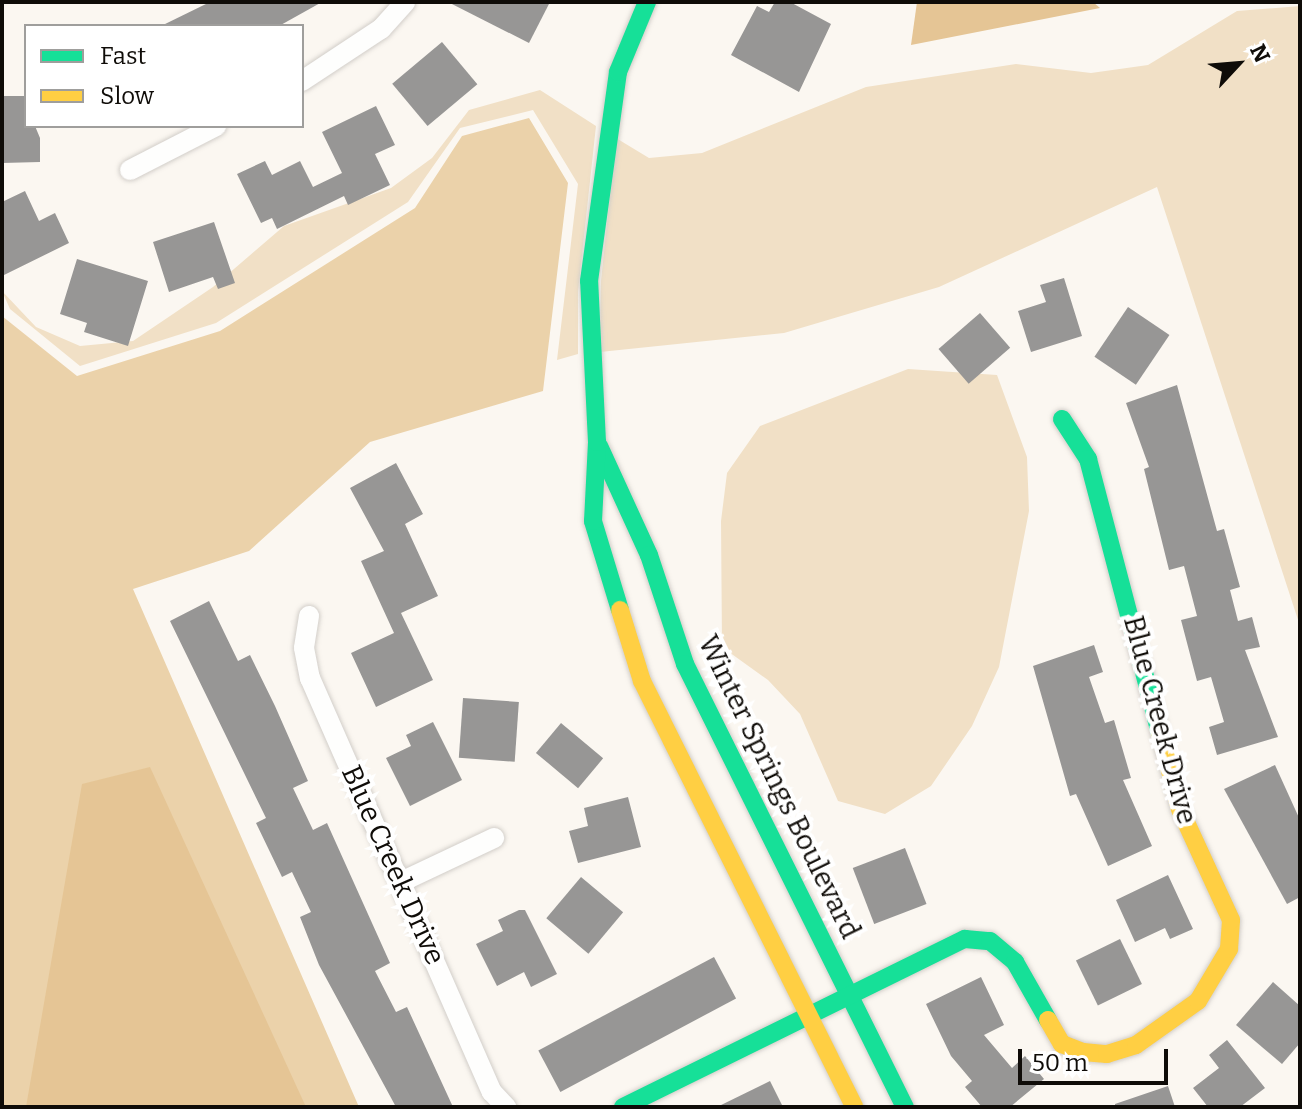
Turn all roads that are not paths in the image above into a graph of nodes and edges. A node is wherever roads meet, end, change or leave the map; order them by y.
1 (405, 2) edge
2 (647, 2) edge
3 (304, 80) edge
4 (212, 128) edge
5 (130, 170) dead end
6 (1062, 419) dead end
7 (597, 442) junction
8 (309, 616) dead end
9 (676, 697) junction
10 (494, 838) dead end
11 (401, 882) junction
12 (849, 996) junction
13 (808, 1016) junction
14 (506, 1107) edge
15 (623, 1107) edge
16 (854, 1107) edge
17 (905, 1107) edge

1 - 3 street
2 - 7 street, Winter Springs Boulevard
4 - 5 street
6 - 12 street, Blue Creek Drive
7 - 9 street, Winter Springs Boulevard
7 - 9 street, Winter Springs Boulevard
8 - 11 street, Blue Creek Drive
9 - 12 street, Winter Springs Boulevard
9 - 13 street, Winter Springs Boulevard
10 - 11 street
11 - 14 street, Blue Creek Drive
12 - 13 street, Blue Creek Drive
12 - 17 street, Winter Springs Boulevard
13 - 15 street, Blue Creek Drive
13 - 16 street, Winter Springs Boulevard

